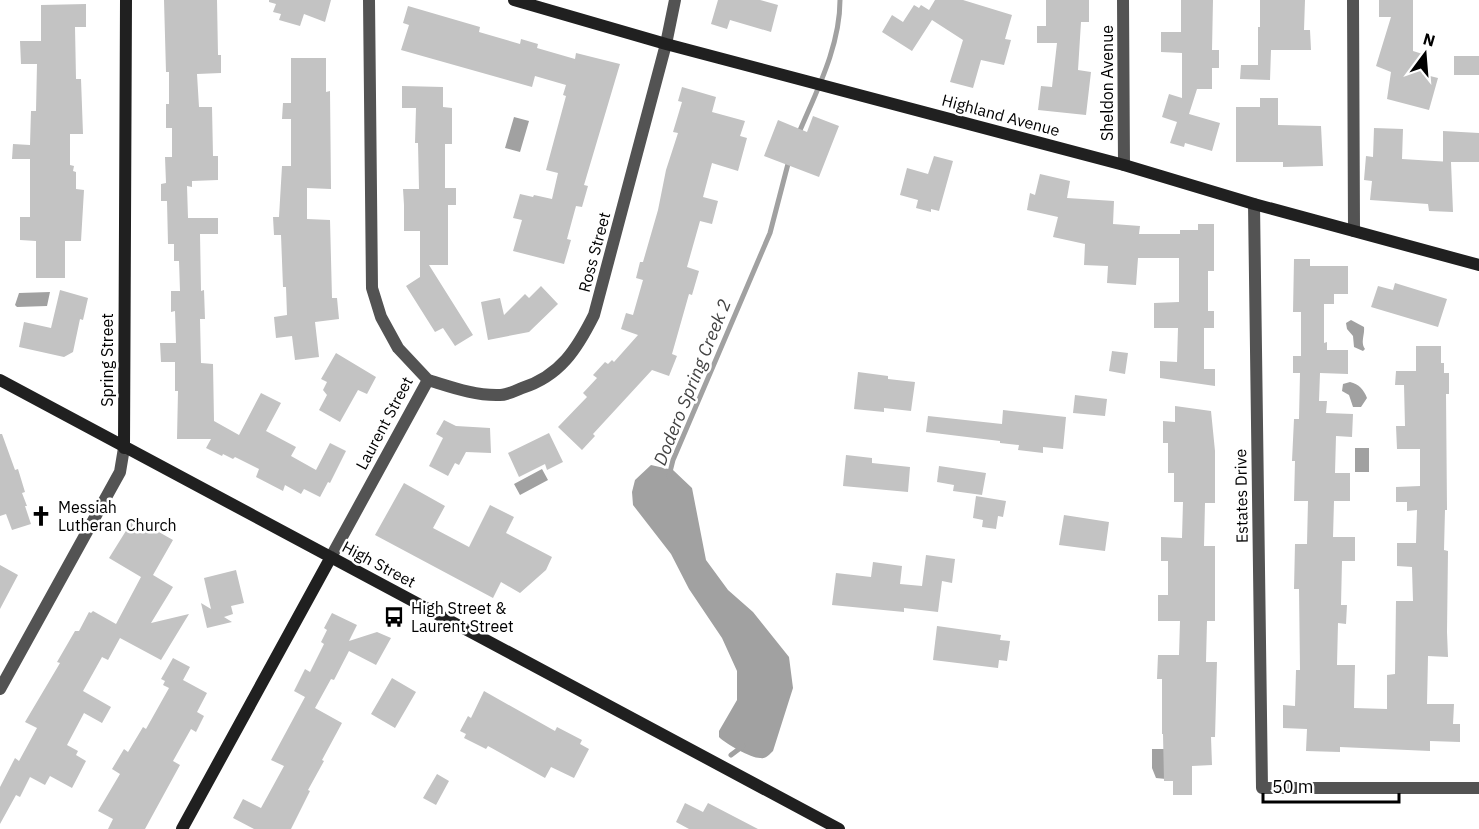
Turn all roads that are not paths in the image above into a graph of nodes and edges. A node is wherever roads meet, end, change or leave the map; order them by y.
1 (126, 0) edge
2 (369, 0) edge
3 (514, 0) edge
4 (675, 0) edge
5 (1123, 0) edge
6 (1353, 0) edge
7 (666, 44) junction
8 (1124, 165) junction
9 (1254, 204) junction
10 (1354, 231) junction
11 (1479, 265) edge
12 (0, 380) edge
13 (428, 380) junction
14 (124, 448) junction
15 (331, 557) junction
16 (0, 689) edge
17 (1479, 788) edge
18 (182, 829) edge
19 (839, 829) edge

1 - 14 street, Spring Street
2 - 13 street, Laurent Street
3 - 7 street, Highland Avenue
4 - 7 street, Ross Street
5 - 8 street, Sheldon Avenue
6 - 10 street
7 - 8 street, Highland Avenue
7 - 13 street, Ross Street
8 - 9 street, Highland Avenue
9 - 10 street, Highland Avenue
9 - 17 street, Estates Drive
10 - 11 street, Highland Avenue
12 - 14 street, High Street
13 - 15 street, Laurent Street
14 - 15 street, High Street
14 - 16 street, Spring Street
15 - 18 street, Laurent Street
15 - 19 street, High Street

